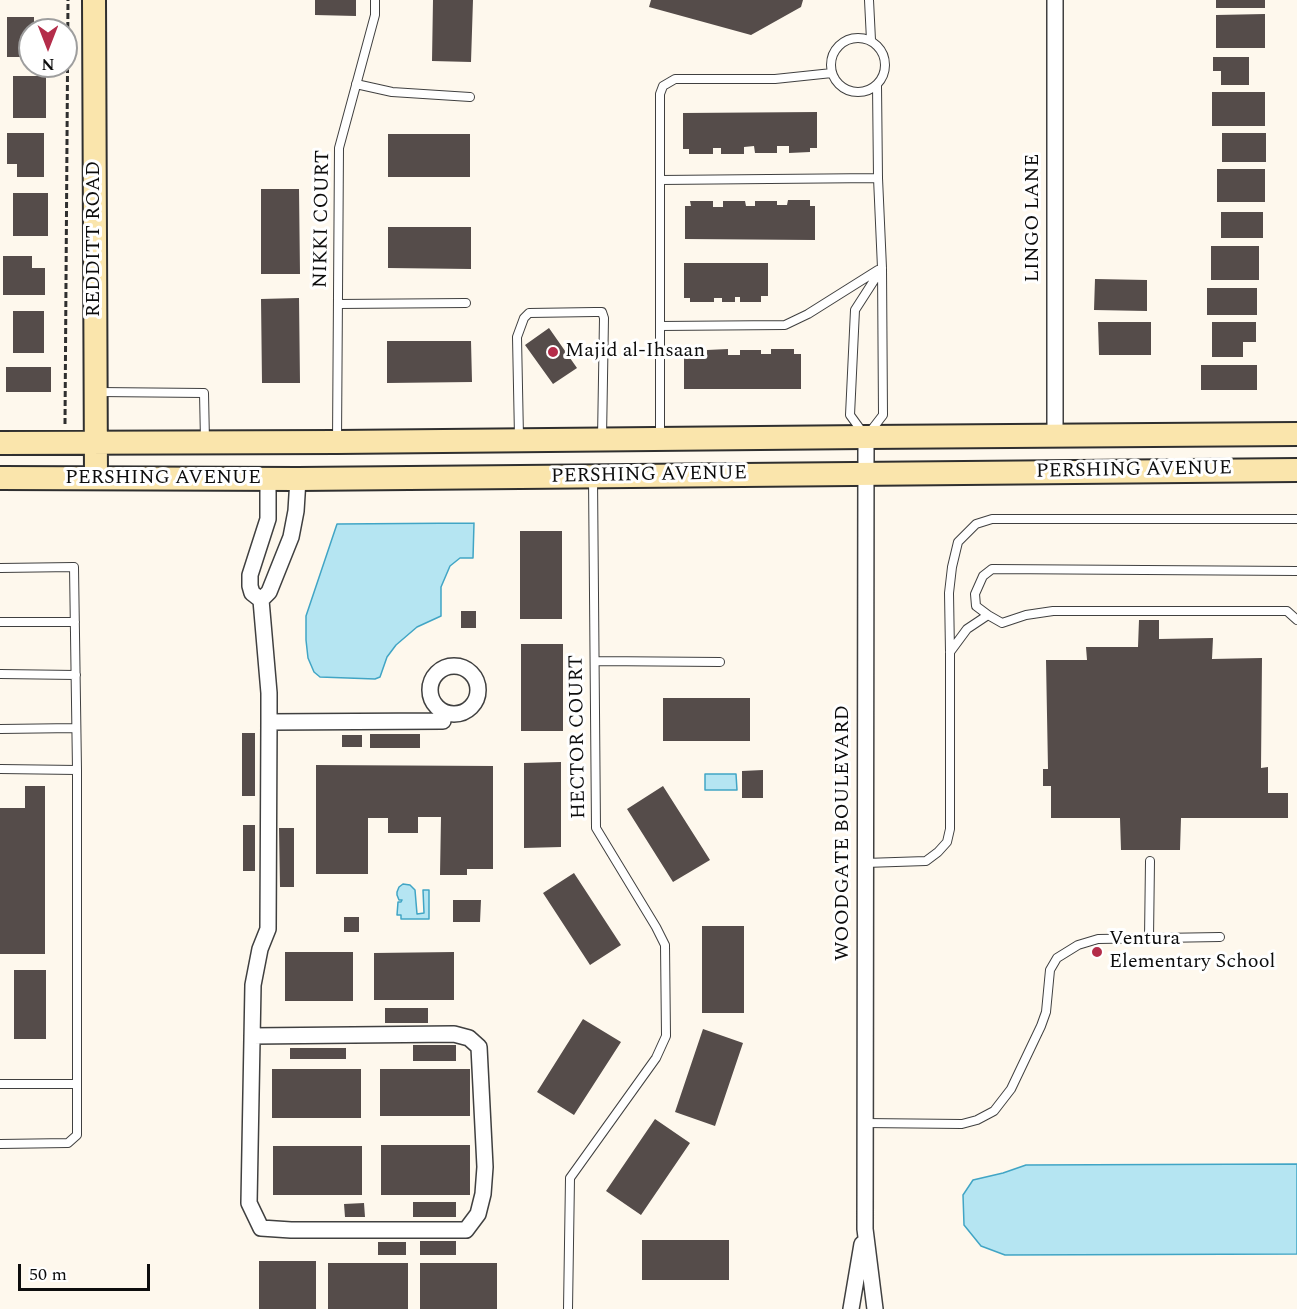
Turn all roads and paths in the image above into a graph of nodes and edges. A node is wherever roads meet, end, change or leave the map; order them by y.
1 (68, 0) edge
2 (94, 0) edge
3 (375, 0) edge
4 (870, 0) edge
5 (1055, 0) edge
6 (871, 40) junction
7 (832, 73) junction
8 (356, 84) junction
9 (877, 85) junction
10 (470, 97) dead end
11 (878, 178) junction
12 (660, 180) junction
13 (882, 268) junction
14 (466, 303) dead end
15 (338, 304) junction
16 (660, 326) junction
17 (96, 392) junction
18 (64, 425) dead end
19 (1297, 435) edge
20 (866, 436) junction
21 (1055, 436) junction
22 (660, 439) junction
23 (519, 440) junction
24 (602, 440) junction
25 (337, 442) junction
26 (0, 443) edge
27 (206, 443) junction
28 (96, 444) junction
29 (1297, 470) edge
30 (866, 474) junction
31 (593, 476) junction
32 (0, 478) edge
33 (96, 478) junction
34 (268, 479) junction
35 (298, 479) junction
36 (1297, 519) edge
37 (262, 541) junction
38 (286, 550) junction
39 (0, 568) edge
40 (1297, 571) edge
41 (261, 600) junction
42 (988, 615) junction
43 (1297, 620) edge
44 (0, 622) edge
45 (75, 622) junction
46 (950, 652) junction
47 (595, 661) junction
48 (720, 662) dead end
49 (0, 674) edge
50 (76, 675) junction
51 (442, 712) dead end
52 (269, 722) junction
53 (76, 728) junction
54 (0, 729) edge
55 (0, 770) edge
56 (77, 770) junction
57 (1149, 861) dead end
58 (865, 863) junction
59 (1220, 937) dead end
60 (1149, 938) junction
61 (252, 1036) junction
62 (77, 1083) junction
63 (0, 1084) edge
64 (864, 1123) junction
65 (0, 1144) edge
66 (865, 1229) junction
67 (568, 1309) edge
68 (851, 1309) edge
69 (875, 1309) edge

1 - 18 path
2 - 17 street, REDDITT ROAD
3 - 8 lane, NIKKI COURT
4 - 6 lane
5 - 21 street, LINGO LANE
6 - 7 lane
6 - 9 lane
7 - 9 lane
7 - 12 lane
8 - 10 lane
8 - 15 lane, NIKKI COURT
9 - 11 lane
11 - 12 lane
11 - 13 lane
12 - 16 lane
13 - 16 lane
13 - 20 lane
13 - 20 lane
14 - 15 lane
15 - 25 lane, NIKKI COURT
16 - 22 lane
17 - 27 lane
17 - 28 street, REDDITT ROAD
19 - 21 street, PERSHING AVENUE
20 - 21 street, PERSHING AVENUE
20 - 22 street, PERSHING AVENUE
20 - 30 street, WOODGATE BOULEVARD
22 - 24 street, PERSHING AVENUE
23 - 24 street, PERSHING AVENUE
23 - 24 lane
23 - 25 street, PERSHING AVENUE
25 - 27 street, PERSHING AVENUE
26 - 28 street, PERSHING AVENUE
27 - 28 street, PERSHING AVENUE
28 - 33 street, REDDITT ROAD
29 - 30 street, PERSHING AVENUE
30 - 31 street, PERSHING AVENUE
30 - 58 street, WOODGATE BOULEVARD
31 - 35 street, PERSHING AVENUE
31 - 47 lane, HECTOR COURT
32 - 33 street, PERSHING AVENUE
33 - 34 street, PERSHING AVENUE
34 - 35 street, PERSHING AVENUE
34 - 37 street
35 - 38 street
36 - 46 lane
37 - 38 street
37 - 41 street
38 - 41 street
39 - 45 lane
40 - 42 lane
41 - 52 street
42 - 43 lane
42 - 46 lane
44 - 45 lane
45 - 50 lane
46 - 58 lane
47 - 48 lane
47 - 67 lane, HECTOR COURT
49 - 50 lane
50 - 53 lane
51 - 52 street
52 - 61 street
53 - 54 lane
53 - 56 lane
55 - 56 lane
56 - 62 lane
57 - 60 lane
58 - 64 street, WOODGATE BOULEVARD
59 - 60 lane
60 - 64 lane
61 - 61 street
62 - 63 lane
62 - 65 lane
64 - 66 street, WOODGATE BOULEVARD
66 - 68 street, WOODGATE BOULEVARD
66 - 69 street, WOODGATE BOULEVARD

